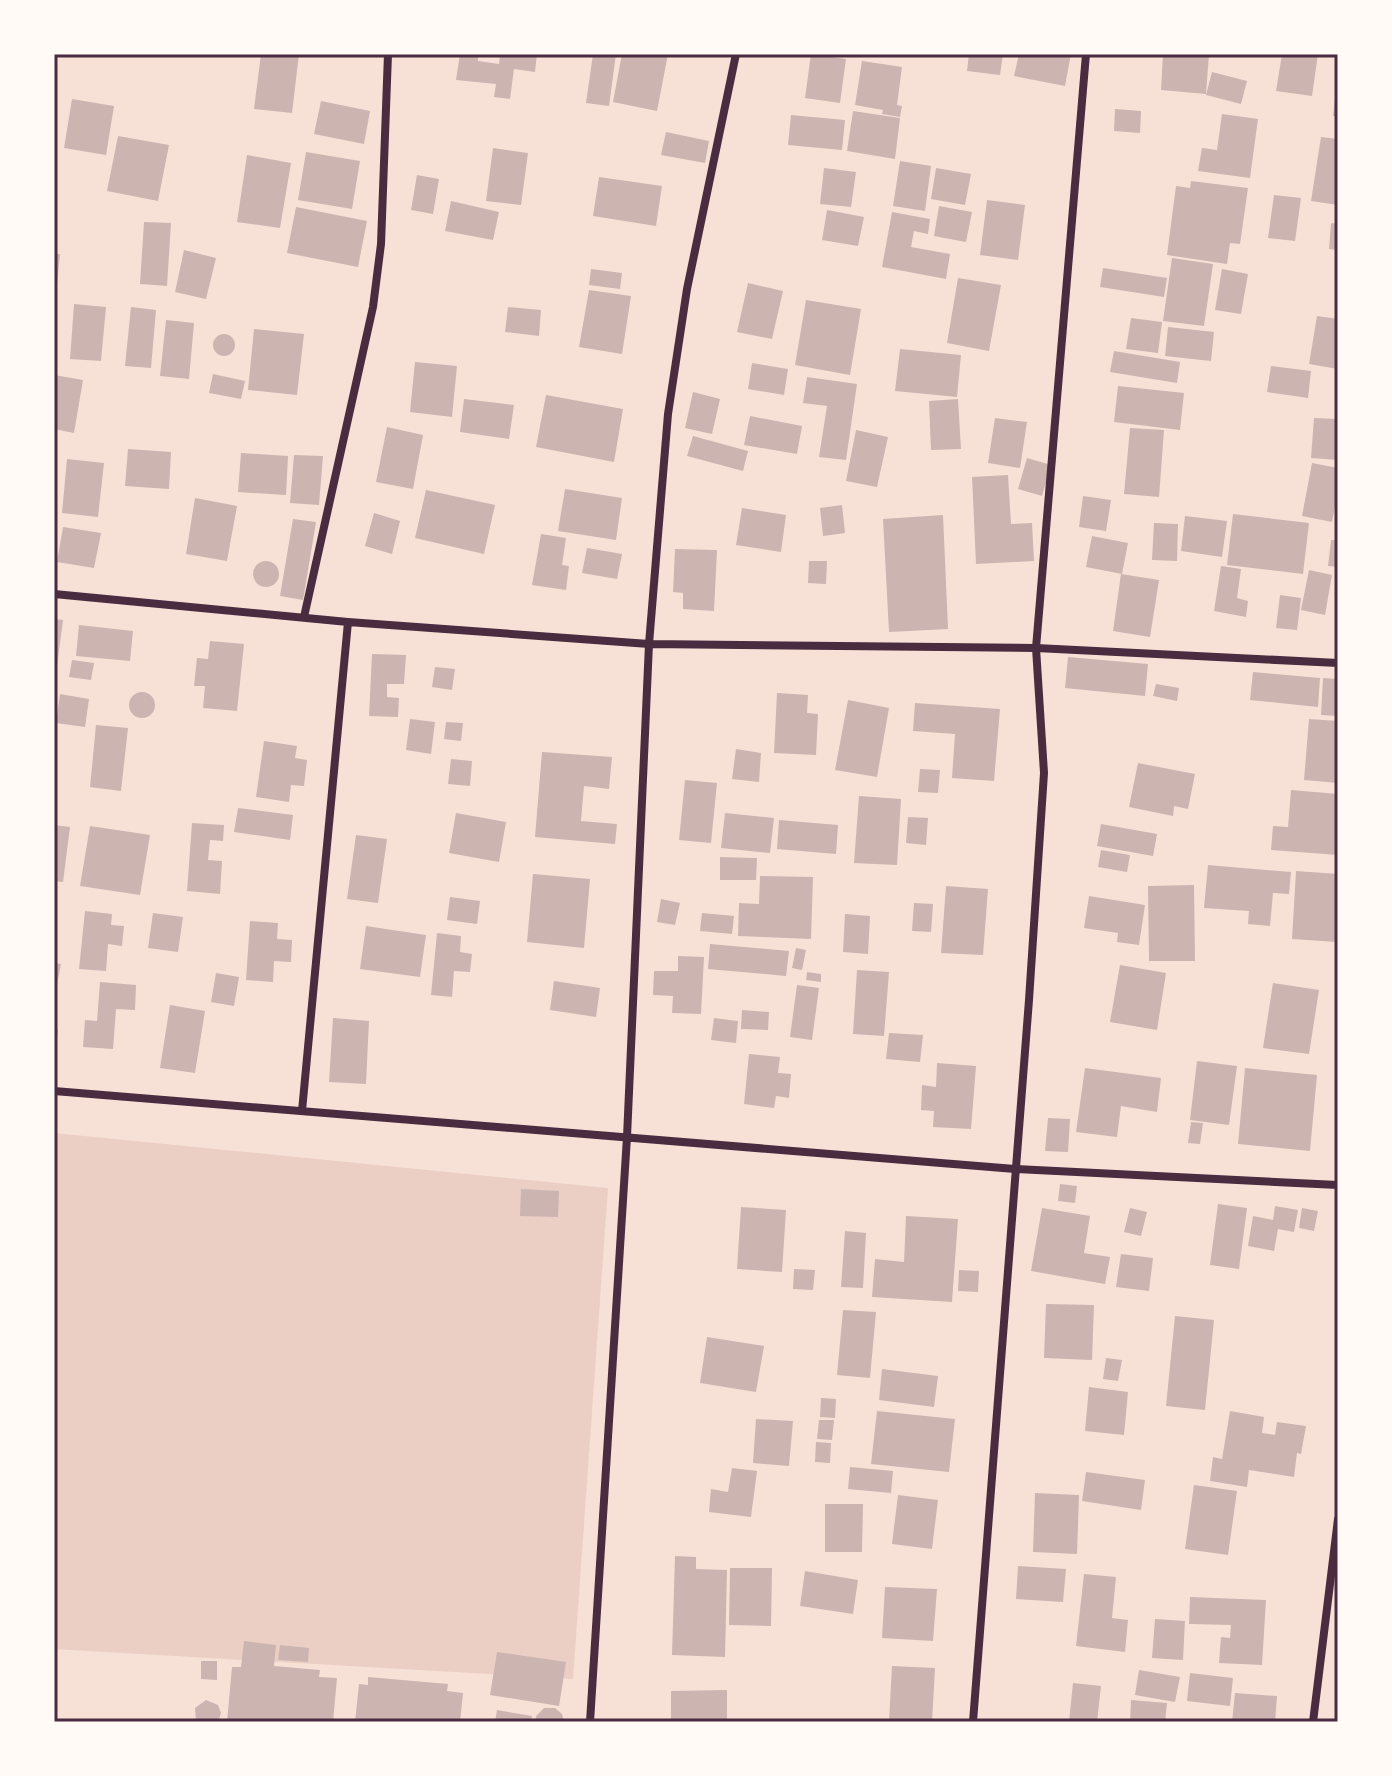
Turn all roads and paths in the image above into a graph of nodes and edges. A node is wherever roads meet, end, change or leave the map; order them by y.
1 (388, 54) edge
2 (736, 54) edge
3 (1086, 54) edge
4 (54, 594) edge
5 (304, 617) junction
6 (348, 622) junction
7 (649, 644) junction
8 (1036, 648) junction
9 (1338, 663) edge
10 (54, 1091) edge
11 (302, 1111) junction
12 (627, 1137) junction
13 (1015, 1169) junction
14 (1338, 1185) edge
15 (1338, 1519) edge
16 (590, 1722) edge
17 (973, 1722) edge
18 (1313, 1722) edge

1 - 5 street
2 - 7 street
3 - 8 street
4 - 5 street
5 - 6 street
6 - 7 street
6 - 11 street
7 - 8 street
7 - 12 street
8 - 9 street
8 - 13 street
10 - 11 street
11 - 12 street
12 - 13 street
12 - 16 street
13 - 14 street
13 - 17 street
15 - 18 street

